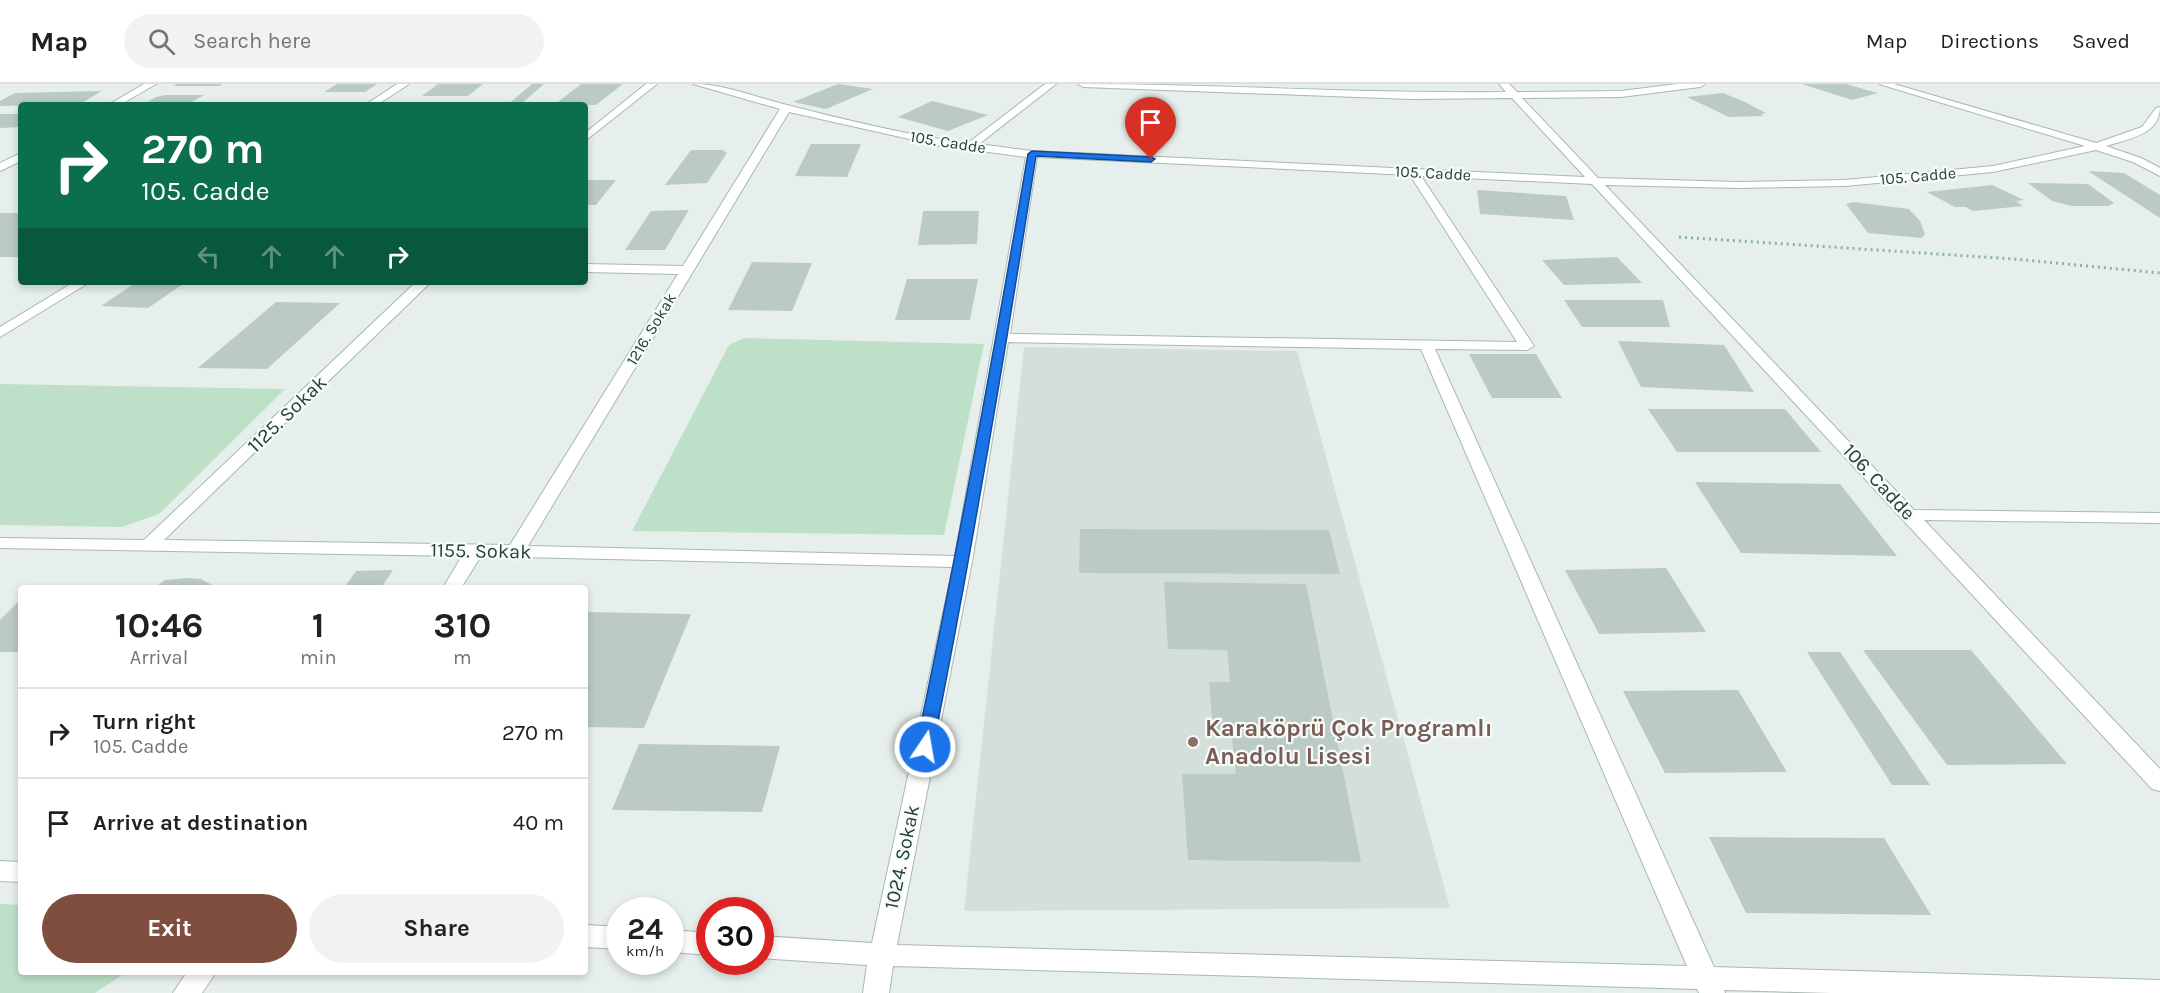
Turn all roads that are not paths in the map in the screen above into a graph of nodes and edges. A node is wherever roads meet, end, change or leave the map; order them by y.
1 (151, 84) edge
2 (404, 84) edge
3 (652, 84) edge
4 (698, 84) edge
5 (1051, 84) edge
6 (1083, 84) edge
7 (1504, 84) edge
8 (1700, 84) edge
9 (1884, 84) edge
10 (1513, 95) junction
11 (118, 102) edge
12 (375, 102) edge
13 (786, 108) junction
14 (2160, 110) edge
15 (588, 136) edge
16 (970, 146) junction
17 (2096, 146) junction
18 (1032, 154) junction
19 (18, 158) edge
20 (2, 166) edge
21 (18, 166) edge
22 (1413, 172) junction
23 (2160, 173) edge
24 (1597, 181) junction
25 (588, 268) edge
26 (687, 270) junction
27 (78, 285) edge
28 (421, 285) edge
29 (0, 333) edge
30 (1000, 338) junction
31 (1426, 344) junction
32 (1910, 515) junction
33 (2160, 518) edge
34 (0, 543) edge
35 (149, 545) junction
36 (475, 550) junction
37 (516, 551) junction
38 (963, 562) junction
39 (454, 585) edge
40 (2160, 783) edge
41 (0, 871) edge
42 (18, 872) edge
43 (588, 936) edge
44 (606, 937) edge
45 (774, 948) edge
46 (882, 955) junction
47 (201, 975) edge
48 (1709, 985) edge
49 (2160, 991) edge
50 (186, 993) edge
51 (876, 993) edge

1 - 11 street
2 - 12 street
3 - 15 street
4 - 13 street, 105. Cadde
5 - 16 street
6 - 10 street
7 - 10 street, 106. Cadde
8 - 10 street
9 - 17 street
10 - 24 street, 106. Cadde
13 - 16 street, 105. Cadde
13 - 26 street, 1216. Sokak
14 - 17 street, 105. Cadde
16 - 18 street, 105. Cadde
17 - 23 street
17 - 24 street, 105. Cadde
18 - 22 street, 105. Cadde
18 - 30 street, 1024. Sokak
19 - 20 street
20 - 21 street
22 - 24 street, 105. Cadde
22 - 31 street
24 - 32 street, 106. Cadde
25 - 26 street
26 - 37 street, 1216. Sokak
27 - 29 street
28 - 35 street, 1125. Sokak
30 - 31 street
30 - 38 street, 1024. Sokak
31 - 48 street
32 - 33 street
32 - 40 street, 106. Cadde
34 - 35 street, 1155. Sokak
35 - 36 street, 1155. Sokak
36 - 37 street, 1155. Sokak
36 - 39 street
37 - 38 street, 1155. Sokak
38 - 46 street, 1024. Sokak
41 - 42 street
43 - 44 street
45 - 46 street
46 - 48 street
46 - 51 street, 1024. Sokak
47 - 50 street
48 - 49 street

